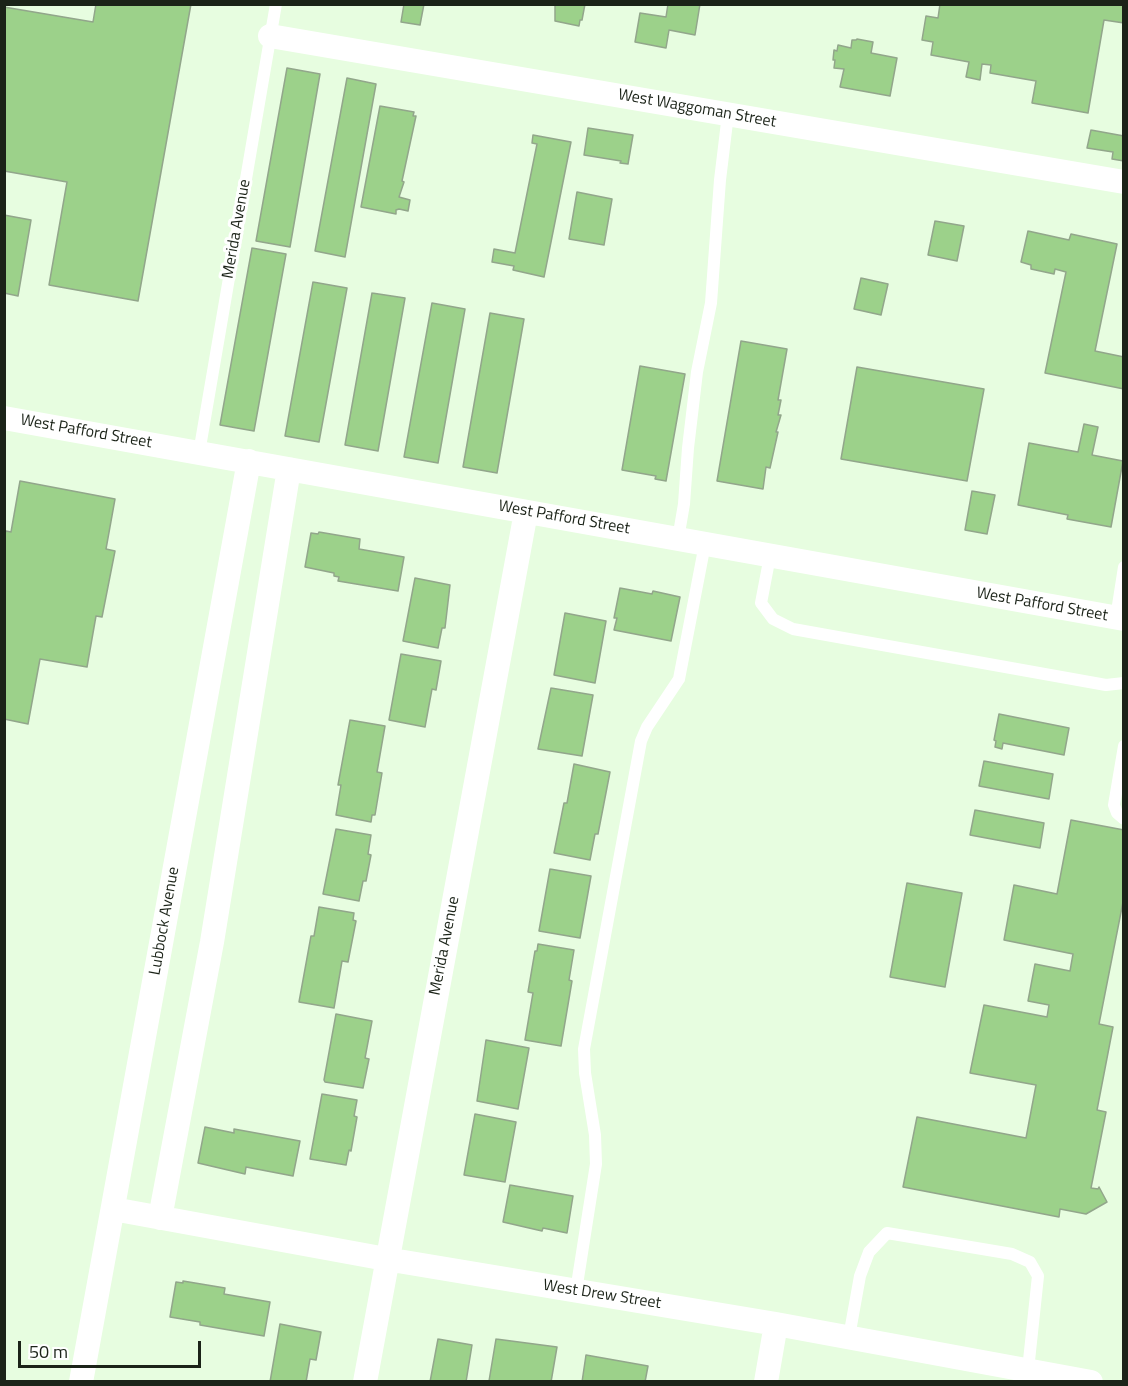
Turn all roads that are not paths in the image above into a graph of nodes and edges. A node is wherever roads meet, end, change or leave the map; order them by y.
1 (276, 4) edge
2 (270, 36) junction
3 (728, 114) junction
4 (1124, 182) edge
5 (4, 418) edge
6 (199, 453) junction
7 (249, 461) junction
8 (289, 469) junction
9 (526, 512) junction
10 (678, 539) junction
11 (705, 544) junction
12 (770, 556) junction
13 (1124, 567) edge
14 (1120, 619) edge
15 (1124, 683) edge
16 (1124, 746) edge
17 (1124, 819) edge
18 (113, 1209) junction
19 (160, 1218) junction
20 (386, 1259) junction
21 (576, 1291) junction
22 (776, 1324) junction
23 (849, 1337) junction
24 (1029, 1370) junction
25 (81, 1382) edge
26 (365, 1382) edge
27 (766, 1382) edge
28 (1091, 1382) edge

1 - 2 lane, Merida Avenue
2 - 3 street, West Waggoman Street
2 - 6 lane, Merida Avenue
3 - 4 street, West Waggoman Street
3 - 10 lane
5 - 6 street, West Pafford Street
6 - 7 street, West Pafford Street
7 - 8 street, West Pafford Street
7 - 18 street, Lubbock Avenue
8 - 9 street, West Pafford Street
8 - 19 street
9 - 10 street, West Pafford Street
9 - 20 street, Merida Avenue
10 - 11 street, West Pafford Street
11 - 12 street, West Pafford Street
11 - 21 lane
12 - 14 street, West Pafford Street
12 - 15 lane
13 - 14 lane
16 - 17 lane
18 - 19 street, West Drew Street
18 - 25 street, Lubbock Avenue
19 - 20 street, West Drew Street
20 - 21 street, West Drew Street
20 - 26 street, Merida Avenue
21 - 22 street, West Drew Street
22 - 23 street, West Drew Street
22 - 27 street
23 - 24 street, West Drew Street
23 - 24 lane
24 - 28 street, West Drew Street

